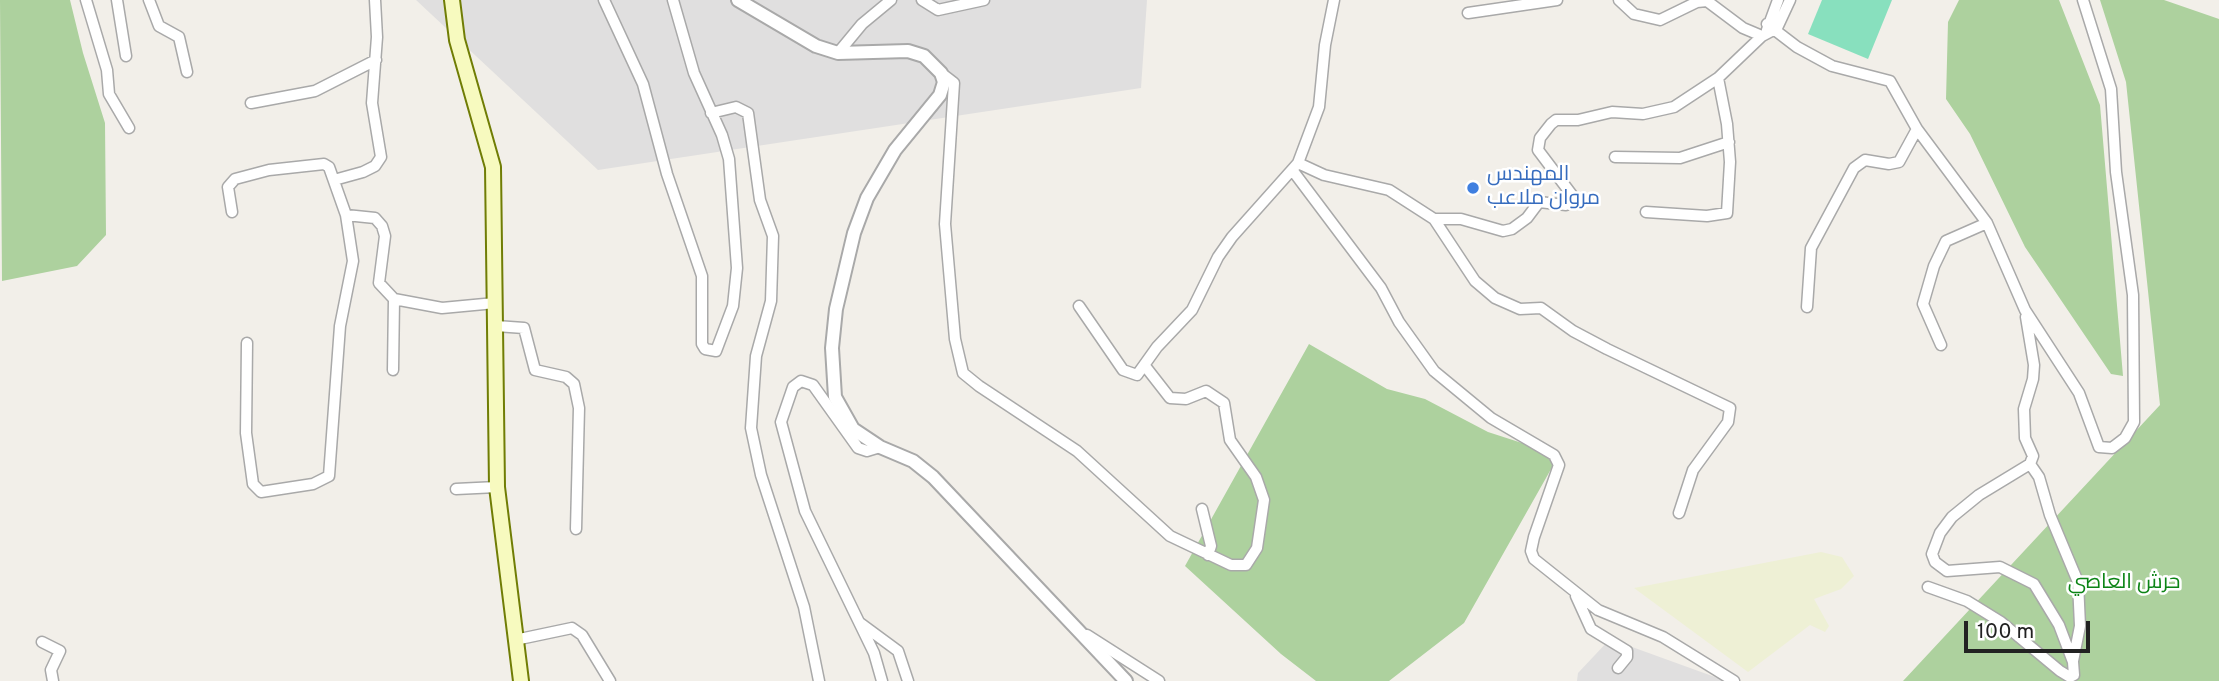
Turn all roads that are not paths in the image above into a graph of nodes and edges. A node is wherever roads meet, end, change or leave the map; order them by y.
1 (86, 0) edge
2 (117, 0) edge
3 (149, 0) edge
4 (375, 0) edge
5 (452, 0) edge
6 (604, 0) edge
7 (673, 0) edge
8 (738, 0) edge
9 (891, 0) edge
10 (922, 0) edge
11 (984, 0) edge
12 (1334, 0) edge
13 (1558, 0) edge
14 (1619, 0) edge
15 (1778, 0) edge
16 (1790, 0) edge
17 (2083, 0) edge
18 (1697, 1) edge
19 (1468, 13) dead end
20 (1768, 31) junction
21 (838, 53) junction
22 (126, 56) dead end
23 (376, 60) junction
24 (187, 72) dead end
25 (942, 73) junction
26 (1718, 78) junction
27 (251, 103) dead end
28 (711, 113) junction
29 (129, 128) dead end
30 (1917, 129) junction
31 (1728, 142) junction
32 (1615, 157) dead end
33 (1296, 167) junction
34 (334, 180) junction
35 (232, 212) dead end
36 (1646, 212) dead end
37 (346, 215) junction
38 (1434, 219) junction
39 (1987, 223) junction
40 (394, 299) junction
41 (495, 303) junction
42 (1079, 306) dead end
43 (1807, 307) dead end
44 (2025, 310) junction
45 (496, 326) junction
46 (247, 343) dead end
47 (1941, 345) dead end
48 (1145, 366) junction
49 (393, 370) dead end
50 (880, 447) junction
51 (2031, 464) junction
52 (497, 487) junction
53 (456, 489) dead end
54 (1202, 509) dead end
55 (1679, 513) dead end
56 (576, 529) dead end
57 (1208, 555) junction
58 (1928, 587) dead end
59 (1576, 595) junction
60 (859, 622) junction
61 (1077, 629) junction
62 (515, 640) junction
63 (42, 642) dead end
64 (2073, 662) junction
65 (1618, 668) dead end
66 (53, 681) edge
67 (521, 681) edge
68 (610, 681) edge
69 (819, 681) edge
70 (882, 681) edge
71 (908, 681) edge
72 (1126, 681) edge
73 (1159, 681) edge
74 (1734, 681) edge

1 - 29 street
2 - 22 street
3 - 24 street
4 - 23 street
5 - 41 main road
6 - 28 street
7 - 28 street
8 - 21 street
9 - 21 street
10 - 11 street
12 - 33 street
13 - 19 street
14 - 18 street
15 - 20 street
16 - 20 street
17 - 44 street
18 - 20 street
20 - 26 street
20 - 30 street
21 - 25 street
23 - 27 street
23 - 34 street
25 - 50 street
25 - 57 street
26 - 31 street
26 - 38 street
28 - 69 street
30 - 39 street
30 - 43 street
31 - 32 street
31 - 36 street
33 - 38 street
33 - 48 street
33 - 59 street
34 - 35 street
34 - 37 street
37 - 40 street
37 - 46 street
38 - 55 street
39 - 44 street
39 - 47 street
40 - 41 street
40 - 49 street
41 - 45 main road
42 - 48 street
44 - 51 street
45 - 52 main road
45 - 56 street
48 - 57 street
50 - 60 street
50 - 61 street
51 - 64 street
51 - 64 street
52 - 53 street
52 - 62 main road
54 - 57 street
58 - 64 street
59 - 65 street
59 - 74 street
60 - 70 street
60 - 71 street
61 - 72 street
61 - 73 street
62 - 67 main road
62 - 68 street
63 - 66 street

